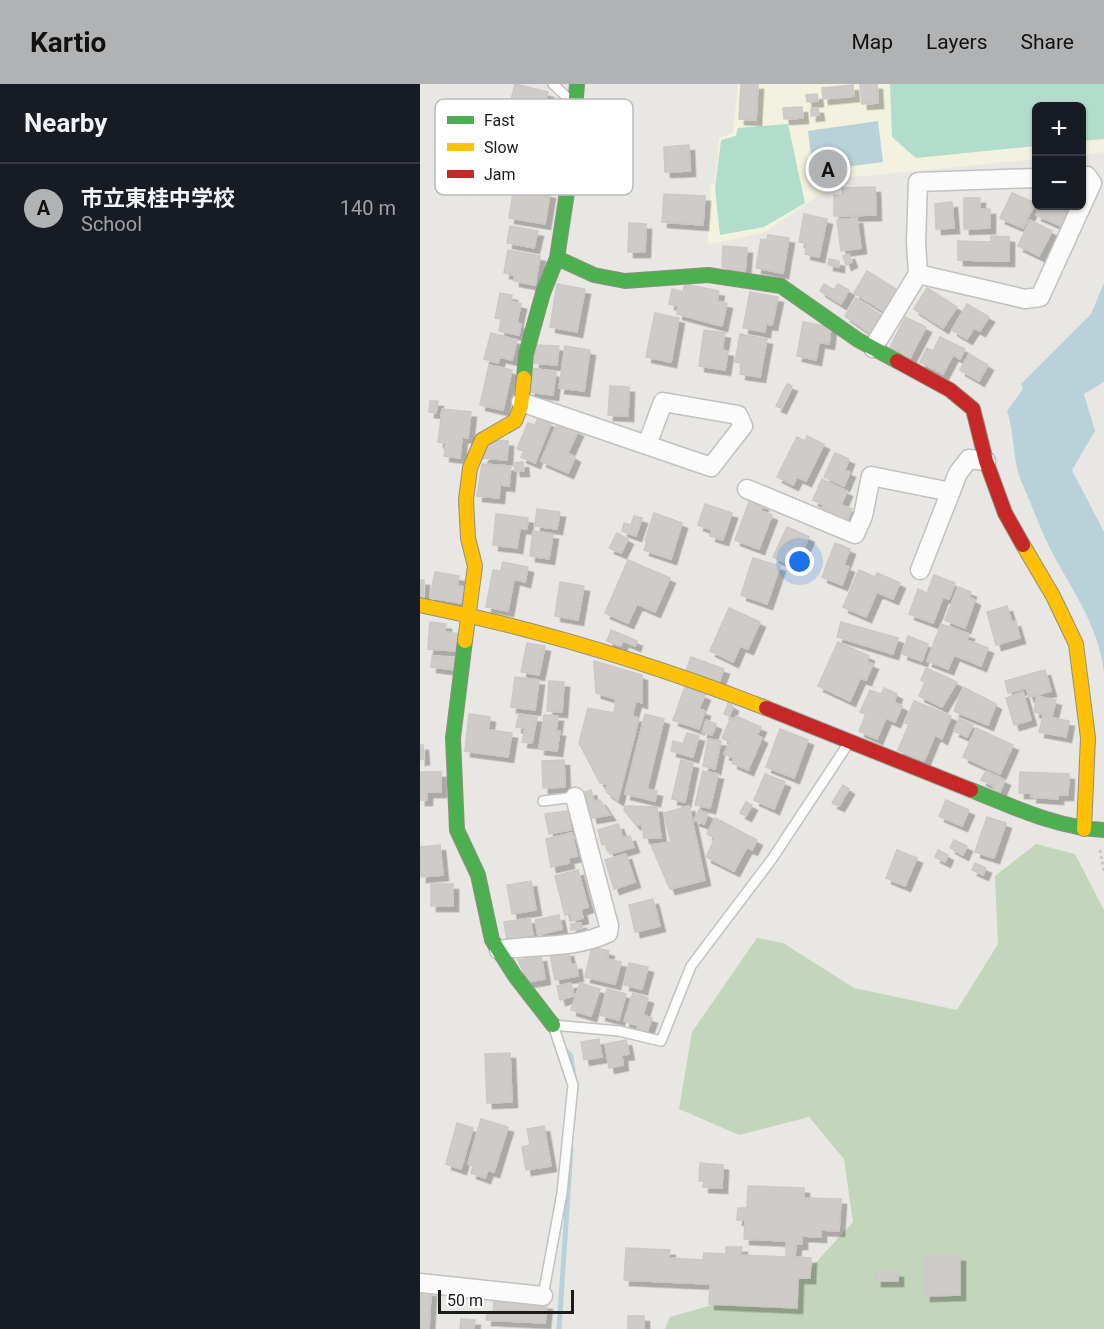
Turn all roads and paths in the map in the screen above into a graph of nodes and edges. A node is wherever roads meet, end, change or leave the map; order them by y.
1 (553, 84) edge
2 (577, 84) edge
3 (569, 99) edge
4 (575, 99) edge
5 (1086, 176) edge
6 (1032, 178) edge
7 (567, 195) edge
8 (1086, 196) edge
9 (1080, 210) edge
10 (557, 258) junction
11 (918, 274) junction
12 (873, 348) junction
13 (521, 402) junction
14 (647, 445) junction
15 (986, 461) junction
16 (747, 489) dead end
17 (951, 492) junction
18 (920, 570) dead end
19 (420, 605) edge
20 (468, 614) junction
21 (850, 741) junction
22 (575, 797) joint
23 (543, 801) dead end
24 (1084, 829) junction
25 (1104, 830) edge
26 (499, 950) junction
27 (553, 1024) junction
28 (420, 1283) edge
29 (543, 1296) joint

1 - 3 lane
2 - 4 street
5 - 8 street
6 - 11 street
7 - 10 street
9 - 11 street
10 - 12 street
10 - 13 street
11 - 12 street
12 - 15 street
13 - 14 street
13 - 20 street
14 - 14 street
15 - 17 street
15 - 24 street
16 - 17 street
17 - 18 street
19 - 20 street
20 - 21 street
20 - 26 street
21 - 24 street
21 - 27 lane
22 - 23 lane
22 - 26 street
24 - 25 street
26 - 27 street
27 - 29 lane
28 - 29 street

